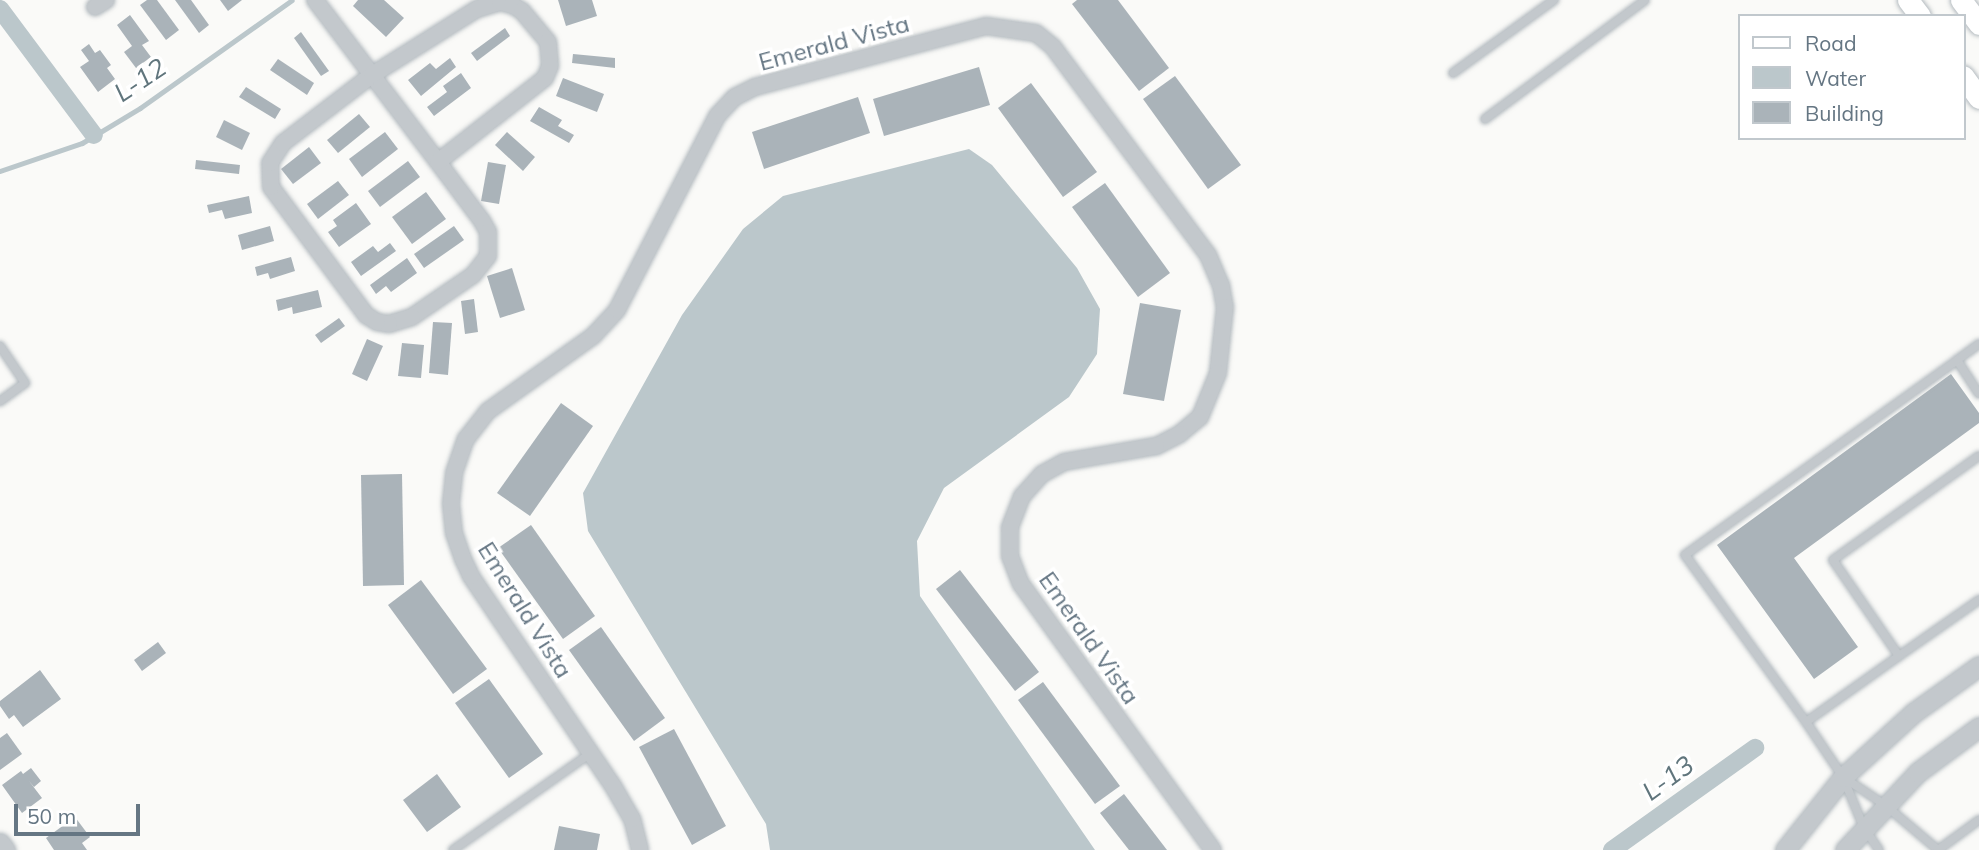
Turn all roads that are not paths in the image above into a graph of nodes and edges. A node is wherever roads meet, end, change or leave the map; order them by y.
1 (315, 0) edge
2 (1554, 0) edge
3 (1645, 0) edge
4 (1961, 0) edge
5 (1979, 24) edge
6 (1453, 73) dead end
7 (372, 75) junction
8 (1965, 79) edge
9 (1979, 98) edge
10 (1485, 119) dead end
11 (438, 162) junction
12 (1979, 344) edge
13 (0, 346) edge
14 (1957, 360) junction
15 (1979, 394) edge
16 (0, 401) edge
17 (1979, 456) edge
18 (1979, 600) edge
19 (1899, 656) junction
20 (1979, 666) edge
21 (1806, 722) junction
22 (1979, 727) edge
23 (591, 753) junction
24 (1843, 777) junction
25 (1885, 805) junction
26 (1979, 820) edge
27 (1864, 828) junction
28 (0, 843) edge
29 (5, 850) edge
30 (453, 850) edge
31 (640, 850) edge
32 (1213, 850) edge
33 (1784, 850) edge
34 (1845, 850) edge
35 (1879, 850) edge
36 (1938, 850) edge

1 - 7 street
2 - 6 lane
3 - 10 lane
4 - 5 main road
7 - 11 street
7 - 11 street
7 - 11 street
8 - 9 main road
12 - 14 lane
13 - 16 lane
14 - 15 lane
14 - 21 lane
17 - 19 lane
18 - 19 lane
19 - 21 lane
20 - 24 street
21 - 24 lane
22 - 25 street
23 - 30 lane
23 - 31 street, Emerald Vista
23 - 32 street, Emerald Vista
24 - 25 lane
24 - 27 lane
24 - 33 street
25 - 27 street
25 - 36 lane
26 - 36 lane
27 - 34 street
27 - 35 lane
28 - 29 street

